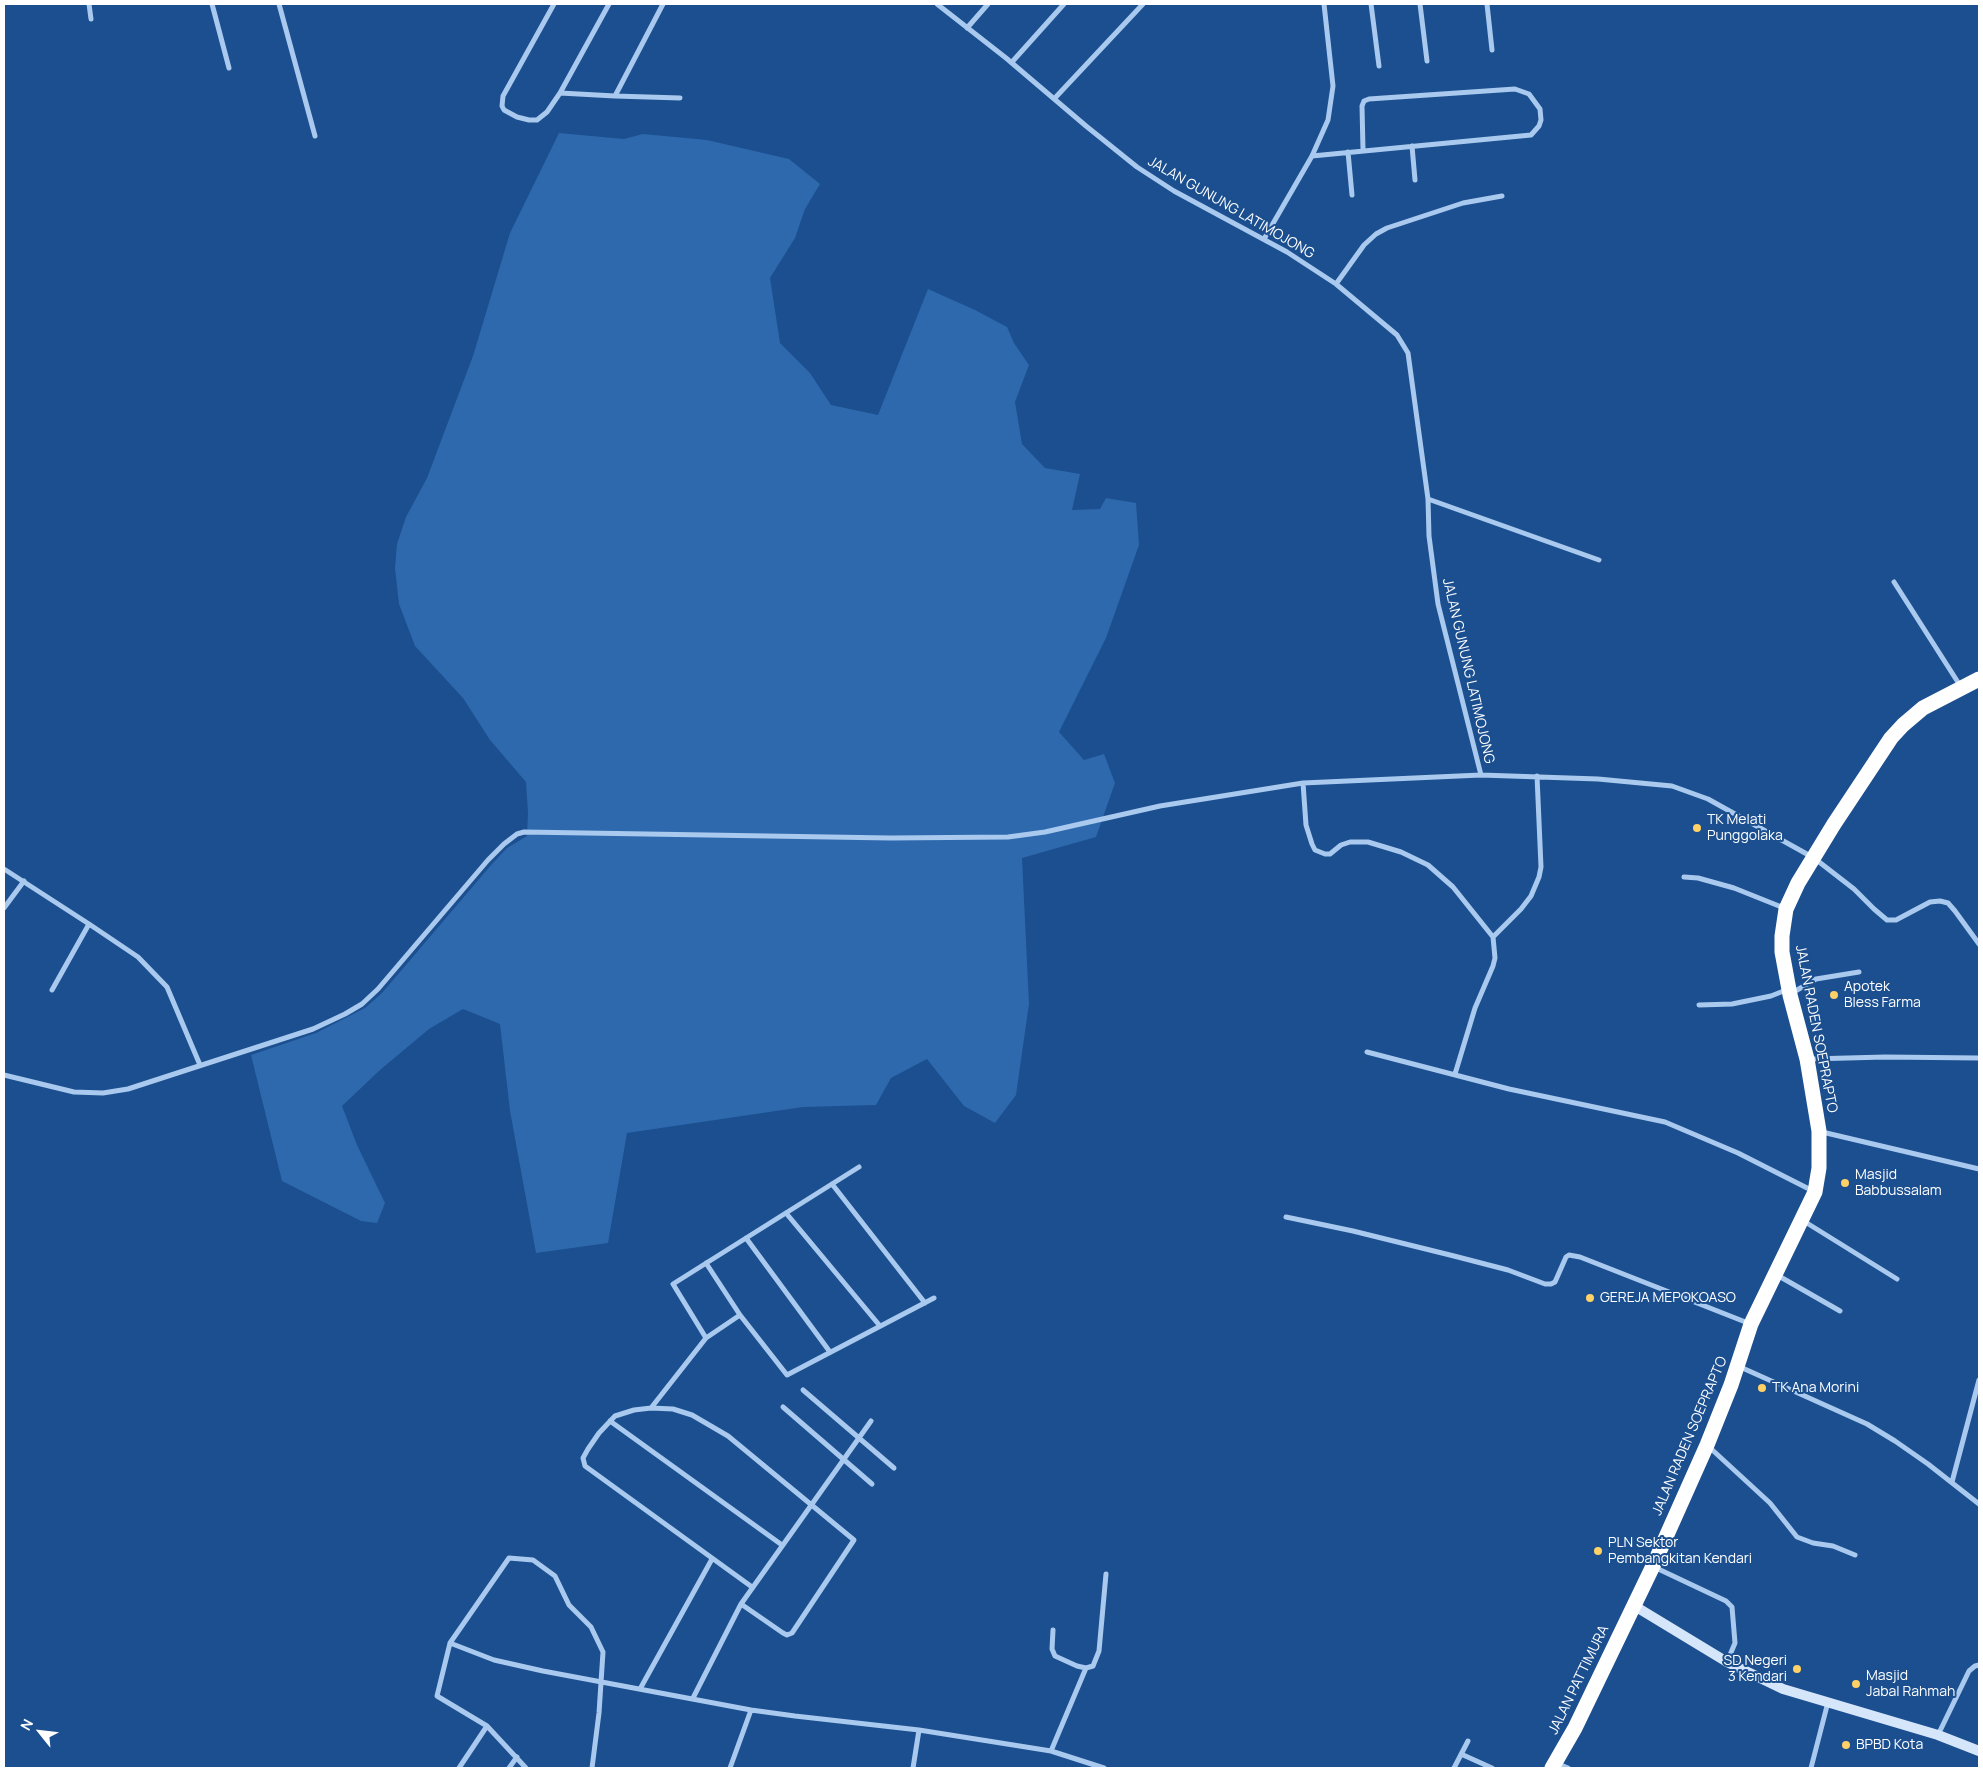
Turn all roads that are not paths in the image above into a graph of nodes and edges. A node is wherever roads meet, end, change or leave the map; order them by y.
1 (88, 4) edge
2 (212, 4) edge
3 (279, 4) edge
4 (554, 4) edge
5 (609, 4) edge
6 (663, 4) edge
7 (938, 4) edge
8 (988, 4) edge
9 (1064, 4) edge
10 (1143, 4) edge
11 (1324, 4) edge
12 (1371, 4) edge
13 (1420, 4) edge
14 (1488, 4) edge
15 (91, 19) dead end
16 (967, 28) junction
17 (1492, 50) dead end
18 (1428, 61) dead end
19 (1012, 62) junction
20 (1379, 66) dead end
21 (229, 68) dead end
22 (560, 93) junction
23 (615, 96) junction
24 (680, 98) dead end
25 (1054, 99) junction
26 (315, 136) dead end
27 (1412, 146) junction
28 (1363, 150) junction
29 (1348, 152) junction
30 (1312, 156) junction
31 (1414, 180) dead end
32 (1352, 195) dead end
33 (1502, 196) dead end
34 (1264, 239) junction
35 (1336, 284) junction
36 (1428, 499) junction
37 (1599, 560) dead end
38 (1894, 582) dead end
39 (1979, 679) edge
40 (1962, 687) junction
41 (1481, 775) junction
42 (1537, 776) junction
43 (1303, 783) junction
44 (1814, 858) junction
45 (4, 870) edge
46 (1684, 877) dead end
47 (24, 881) junction
48 (4, 908) edge
49 (1786, 909) junction
50 (89, 924) junction
51 (1493, 937) junction
52 (1979, 944) edge
53 (1859, 972) dead end
54 (52, 990) dead end
55 (1790, 992) junction
56 (1700, 1006) dead end
57 (1367, 1052) dead end
58 (1979, 1058) edge
59 (1807, 1060) junction
60 (200, 1065) junction
61 (1455, 1074) junction
62 (4, 1075) edge
63 (1819, 1131) junction
64 (859, 1167) dead end
65 (1979, 1169) edge
66 (832, 1184) junction
67 (1815, 1192) junction
68 (786, 1213) junction
69 (1286, 1217) dead end
70 (1802, 1220) junction
71 (746, 1238) junction
72 (706, 1263) junction
73 (1774, 1273) junction
74 (1897, 1280) dead end
75 (934, 1298) dead end
76 (925, 1303) junction
77 (1840, 1311) dead end
78 (740, 1315) junction
79 (1751, 1324) junction
80 (880, 1326) junction
81 (706, 1338) junction
82 (830, 1352) junction
83 (1738, 1366) junction
84 (1979, 1380) edge
85 (803, 1390) dead end
86 (782, 1407) dead end
87 (651, 1408) junction
88 (610, 1421) junction
89 (872, 1421) dead end
90 (859, 1438) junction
91 (1707, 1445) junction
92 (843, 1461) junction
93 (894, 1468) dead end
94 (1952, 1482) junction
95 (872, 1484) dead end
96 (1979, 1504) edge
97 (812, 1506) junction
98 (782, 1546) junction
99 (1855, 1555) dead end
100 (712, 1559) junction
101 (1652, 1566) junction
102 (1106, 1574) dead end
103 (752, 1588) junction
104 (741, 1604) junction
105 (1633, 1606) junction
106 (1052, 1630) dead end
107 (450, 1643) junction
108 (1727, 1662) junction
109 (1979, 1665) edge
110 (1086, 1668) junction
111 (602, 1682) junction
112 (640, 1689) junction
113 (693, 1698) junction
114 (1828, 1702) junction
115 (751, 1710) junction
116 (487, 1726) junction
117 (919, 1730) junction
118 (1938, 1735) junction
119 (1468, 1741) dead end
120 (1051, 1751) junction
121 (1979, 1751) edge
122 (1461, 1754) junction
123 (516, 1757) junction
124 (1558, 1766) edge
125 (459, 1768) edge
126 (509, 1768) edge
127 (526, 1768) edge
128 (592, 1768) edge
129 (730, 1768) edge
130 (913, 1768) edge
131 (1104, 1768) edge
132 (1454, 1768) edge
133 (1492, 1768) edge
134 (1811, 1768) edge

1 - 15 street
2 - 21 street
3 - 26 street
4 - 22 street
5 - 22 street
6 - 23 street
7 - 16 street, JALAN GUNUNG LATIMOJONG
8 - 16 street
9 - 19 street
10 - 25 street
11 - 30 street
12 - 20 street
13 - 18 street
14 - 17 street
16 - 19 street, JALAN GUNUNG LATIMOJONG
19 - 25 street, JALAN GUNUNG LATIMOJONG
22 - 23 street
23 - 24 street
25 - 34 street, JALAN GUNUNG LATIMOJONG
27 - 28 street
27 - 28 street
27 - 31 street
28 - 29 street
29 - 30 street
29 - 32 street
30 - 34 street
33 - 35 street
34 - 35 street, JALAN GUNUNG LATIMOJONG
35 - 36 street, JALAN GUNUNG LATIMOJONG
36 - 37 street
36 - 41 street, JALAN GUNUNG LATIMOJONG
38 - 40 street
39 - 40 highway, JALAN RADEN SOEPRAPTO
40 - 44 highway, JALAN RADEN SOEPRAPTO
41 - 42 street
41 - 43 street
42 - 44 street
42 - 51 street
43 - 51 street
43 - 60 street
44 - 49 highway, JALAN RADEN SOEPRAPTO
44 - 52 street
45 - 47 street
46 - 49 street
47 - 48 street
47 - 50 street
49 - 55 highway, JALAN RADEN SOEPRAPTO
50 - 54 street
50 - 60 street
51 - 61 street
53 - 55 street
55 - 56 street
55 - 59 highway, JALAN RADEN SOEPRAPTO
57 - 61 street
58 - 59 street
59 - 63 highway, JALAN RADEN SOEPRAPTO
60 - 62 street
61 - 67 street
63 - 65 street
63 - 67 highway, JALAN RADEN SOEPRAPTO
64 - 66 street
66 - 68 street
66 - 76 street
67 - 70 highway, JALAN RADEN SOEPRAPTO
68 - 71 street
68 - 80 street
69 - 79 street
70 - 73 highway, JALAN RADEN SOEPRAPTO
70 - 74 street
71 - 72 street
71 - 82 street
72 - 78 street
72 - 81 street
73 - 77 street
73 - 79 highway, JALAN RADEN SOEPRAPTO
75 - 76 street
76 - 80 street
78 - 81 street
78 - 82 street
79 - 83 highway, JALAN RADEN SOEPRAPTO
80 - 82 street
81 - 87 street
83 - 91 highway, JALAN RADEN SOEPRAPTO
83 - 94 street
84 - 94 street
85 - 90 street
86 - 92 street
87 - 88 street
87 - 97 street
88 - 98 street
88 - 100 street
89 - 90 street
90 - 92 street
90 - 93 street
91 - 99 street
91 - 101 highway, JALAN RADEN SOEPRAPTO
92 - 95 street
92 - 97 street
94 - 96 street
97 - 98 street
97 - 104 street
98 - 103 street
100 - 103 street
100 - 112 street
101 - 105 highway, JALAN RADEN SOEPRAPTO
101 - 108 street
102 - 110 street
103 - 104 street
104 - 113 street
105 - 108 main road
105 - 124 highway, JALAN PATTIMURA
106 - 110 street
107 - 111 street
107 - 111 street
107 - 116 street
108 - 114 main road
109 - 118 street
110 - 120 street
111 - 112 street
111 - 128 street
112 - 113 street
113 - 115 street
114 - 118 main road
114 - 134 street
115 - 117 street
115 - 129 street
116 - 123 street
116 - 125 street
117 - 120 street
117 - 130 street
118 - 121 main road
119 - 122 street
120 - 131 street
122 - 132 street
122 - 133 street
123 - 126 street
123 - 127 street

